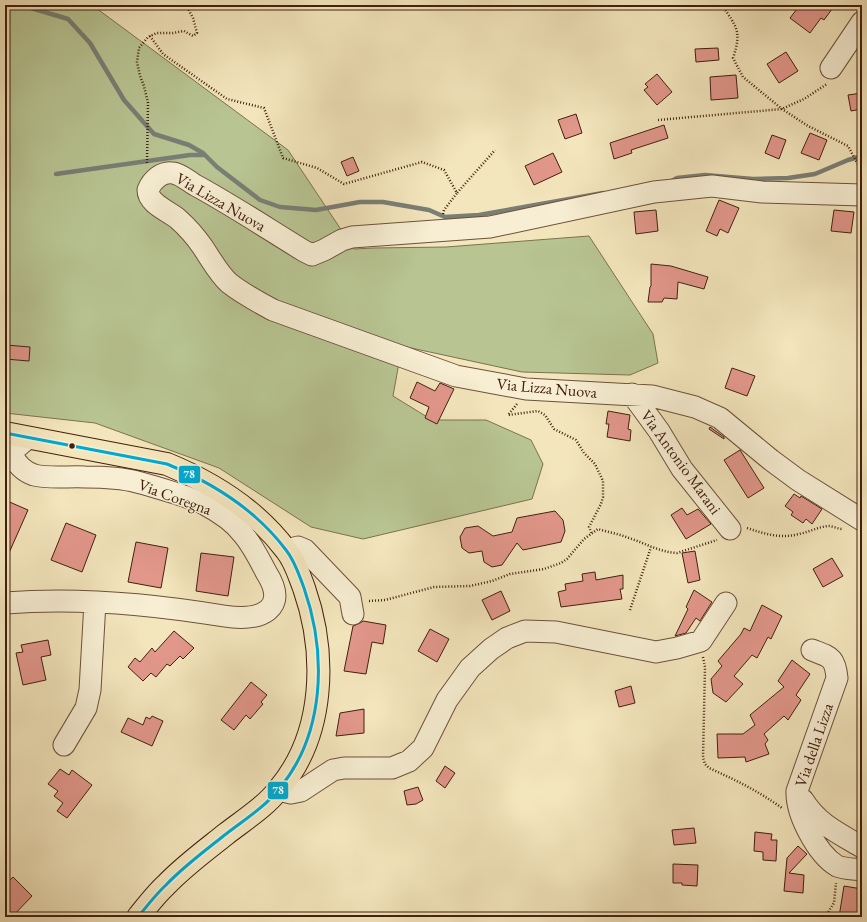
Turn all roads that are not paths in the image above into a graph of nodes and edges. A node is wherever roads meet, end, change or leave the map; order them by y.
1 (862, 22) edge
2 (831, 68) road end
3 (862, 195) edge
4 (632, 394) junction
5 (5, 433) edge
6 (28, 438) junction
7 (853, 525) edge
8 (730, 529) road end
9 (287, 550) junction
10 (95, 602) junction
11 (5, 603) edge
12 (726, 603) dead end
13 (352, 605) road end
14 (812, 650) dead end
15 (64, 745) dead end
16 (279, 790) junction
17 (797, 792) junction
18 (862, 846) edge
19 (862, 870) edge
20 (138, 917) edge

1 - 2 street
3 - 4 street, Via Lizza Nuova
4 - 7 street, Via Lizza Nuova
4 - 8 street, Via Antonio Marani
5 - 6 main road
6 - 9 main road
6 - 10 street, Via Coregna
9 - 13 street
9 - 16 main road
10 - 11 street, Via Coregna
10 - 15 street
12 - 16 street
14 - 17 street, Via della Lizza
16 - 20 main road
17 - 18 street
17 - 19 street, Via della Lizza

